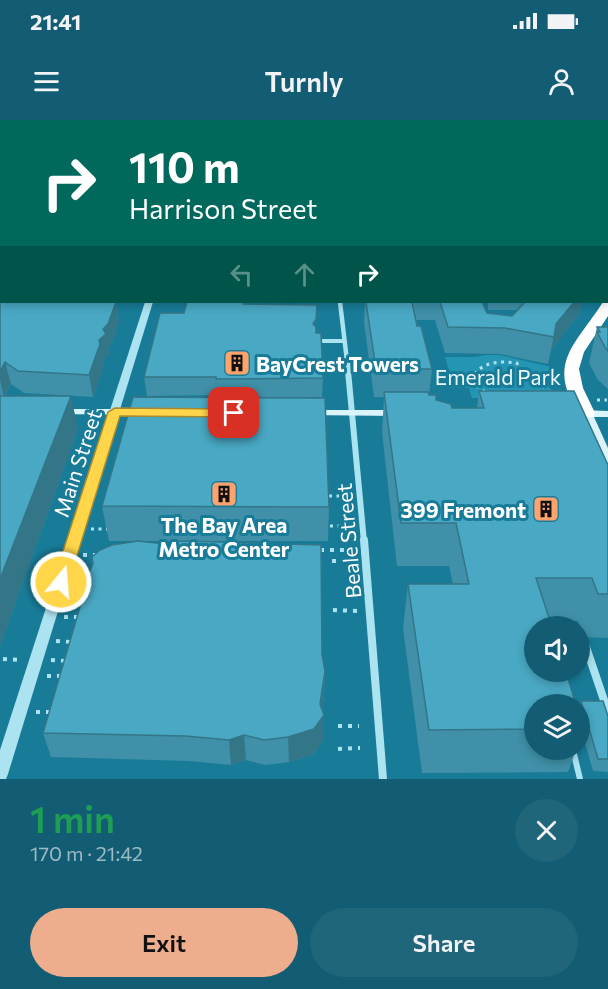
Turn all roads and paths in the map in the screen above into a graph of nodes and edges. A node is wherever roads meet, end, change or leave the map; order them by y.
1 (149, 303) edge
2 (340, 303) edge
3 (608, 304) edge
4 (317, 341) edge
5 (343, 341) junction
6 (489, 394) edge
7 (557, 399) edge
8 (597, 400) dead end
9 (608, 400) edge
10 (46, 412) edge
11 (115, 412) junction
12 (156, 412) edge
13 (293, 413) edge
14 (406, 413) edge
15 (570, 413) edge
16 (587, 413) junction
17 (608, 414) edge
18 (608, 462) edge
19 (329, 496) edge
20 (361, 496) junction
21 (330, 526) edge
22 (348, 526) dead end
23 (89, 529) dead end
24 (107, 529) dead end
25 (320, 550) edge
26 (365, 550) junction
27 (81, 555) dead end
28 (100, 555) edge
29 (332, 561) dead end
30 (366, 561) junction
31 (333, 610) dead end
32 (370, 611) junction
33 (50, 616) junction
34 (83, 618) edge
35 (56, 641) dead end
36 (76, 642) edge
37 (590, 659) edge
38 (51, 660) dead end
39 (71, 661) edge
40 (47, 676) dead end
41 (67, 676) edge
42 (36, 712) dead end
43 (57, 712) edge
44 (608, 712) edge
45 (338, 726) dead end
46 (359, 726) dead end
47 (338, 748) dead end
48 (360, 748) dead end
49 (575, 760) edge
50 (0, 774) edge
51 (384, 779) edge
52 (580, 779) edge

1 - 11 street, Main Street
2 - 5 street, Beale Street
3 - 16 highway
4 - 5 lane
5 - 20 street, Beale Street
6 - 7 path
8 - 9 path
10 - 11 main road
11 - 12 main road
11 - 33 street, Main Street
13 - 14 main road
15 - 16 main road
16 - 17 main road
16 - 18 main road
19 - 20 path
20 - 26 street, Beale Street
21 - 22 path
23 - 24 path
25 - 26 path
26 - 30 street, Beale Street
27 - 28 path
29 - 30 path
30 - 32 street, Beale Street
31 - 32 path
32 - 51 street, Beale Street
33 - 34 path
33 - 50 street, Main Street
35 - 36 path
37 - 44 street
38 - 39 path
40 - 41 path
42 - 43 path
45 - 46 path
47 - 48 path
49 - 52 lane

